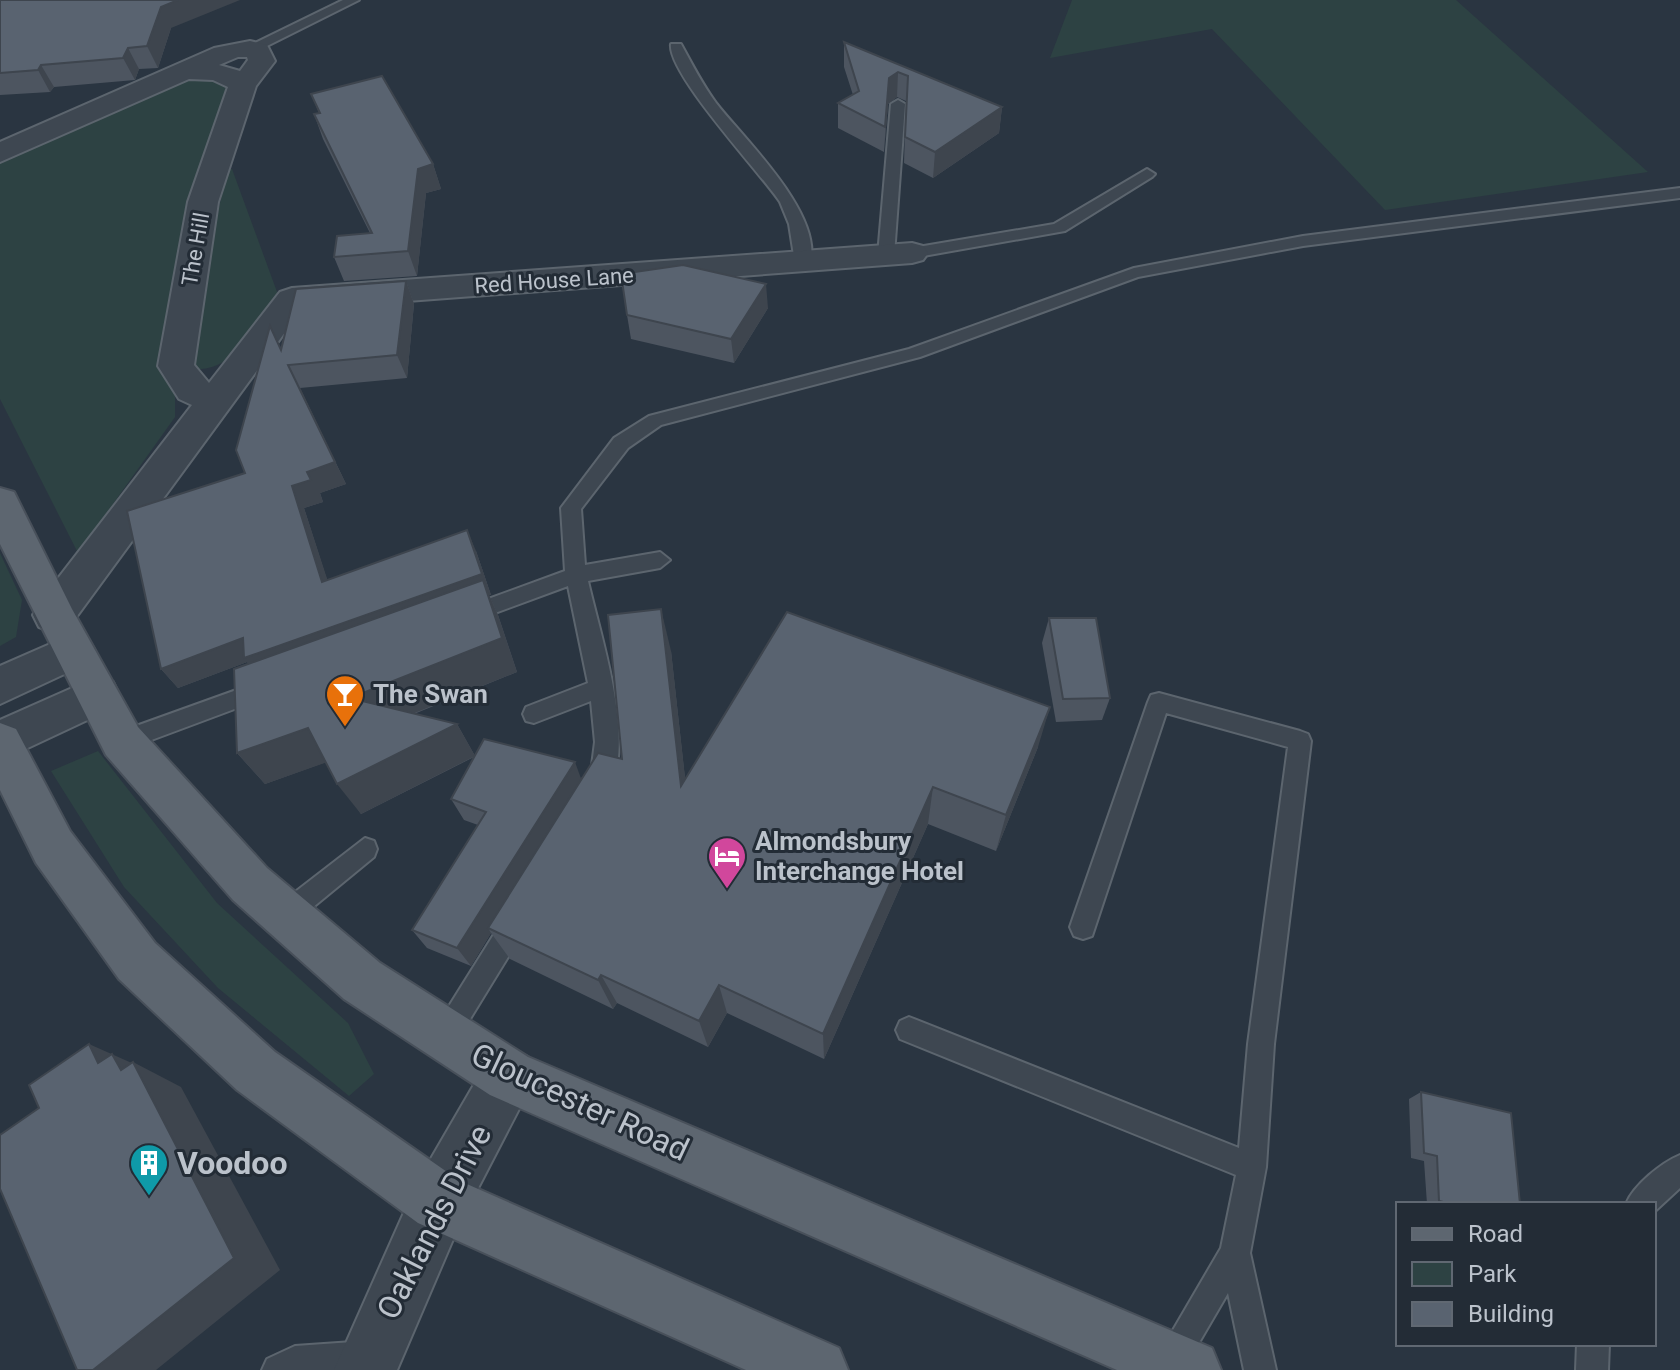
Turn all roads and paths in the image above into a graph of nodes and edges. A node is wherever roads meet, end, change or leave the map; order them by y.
1 (353, 0) edge
2 (676, 47) dead end
3 (252, 48) junction
4 (183, 72) junction
5 (243, 85) junction
6 (898, 104) dead end
7 (0, 153) edge
8 (1147, 174) dead end
9 (1680, 193) edge
10 (899, 254) junction
11 (803, 262) junction
12 (213, 400) junction
13 (0, 502) edge
14 (660, 560) dead end
15 (576, 575) junction
16 (444, 623) edge
17 (75, 654) junction
18 (283, 682) edge
19 (0, 686) edge
20 (598, 688) junction
21 (534, 714) dead end
22 (122, 741) junction
23 (0, 742) edge
24 (592, 797) edge
25 (365, 849) dead end
26 (526, 903) edge
27 (286, 914) junction
28 (1083, 927) dead end
29 (909, 1030) dead end
30 (445, 1036) junction
31 (509, 1076) junction
32 (1252, 1167) junction
33 (1680, 1169) edge
34 (439, 1202) junction
35 (1643, 1202) edge
36 (1235, 1253) junction
37 (1593, 1346) edge
38 (366, 1364) edge
39 (1180, 1365) edge
40 (278, 1370) edge
41 (817, 1370) edge
42 (1260, 1370) edge
43 (1592, 1370) edge

1 - 3 lane
2 - 11 lane
3 - 4 street
3 - 5 street, The Hill
4 - 5 street
4 - 7 street
5 - 12 street, The Hill
6 - 10 lane
8 - 10 lane
9 - 15 lane
10 - 11 street, Red House Lane
11 - 12 street, Red House Lane
12 - 17 street
13 - 17 main road, Gloucester Road
14 - 15 lane
15 - 16 lane
15 - 20 lane
17 - 19 street
17 - 22 main road, Gloucester Road
17 - 23 street
18 - 22 lane
20 - 21 lane
20 - 24 lane
22 - 27 main road, Gloucester Road
23 - 34 main road
25 - 27 lane
26 - 30 lane
27 - 30 main road, Gloucester Road
28 - 32 lane
29 - 32 lane
30 - 31 main road, Gloucester Road
31 - 34 street, Oaklands Drive
31 - 39 main road, Gloucester Road
32 - 36 lane
33 - 35 lane
34 - 38 street, Oaklands Drive
34 - 41 main road
36 - 39 lane
36 - 42 lane
37 - 43 lane
38 - 40 lane

